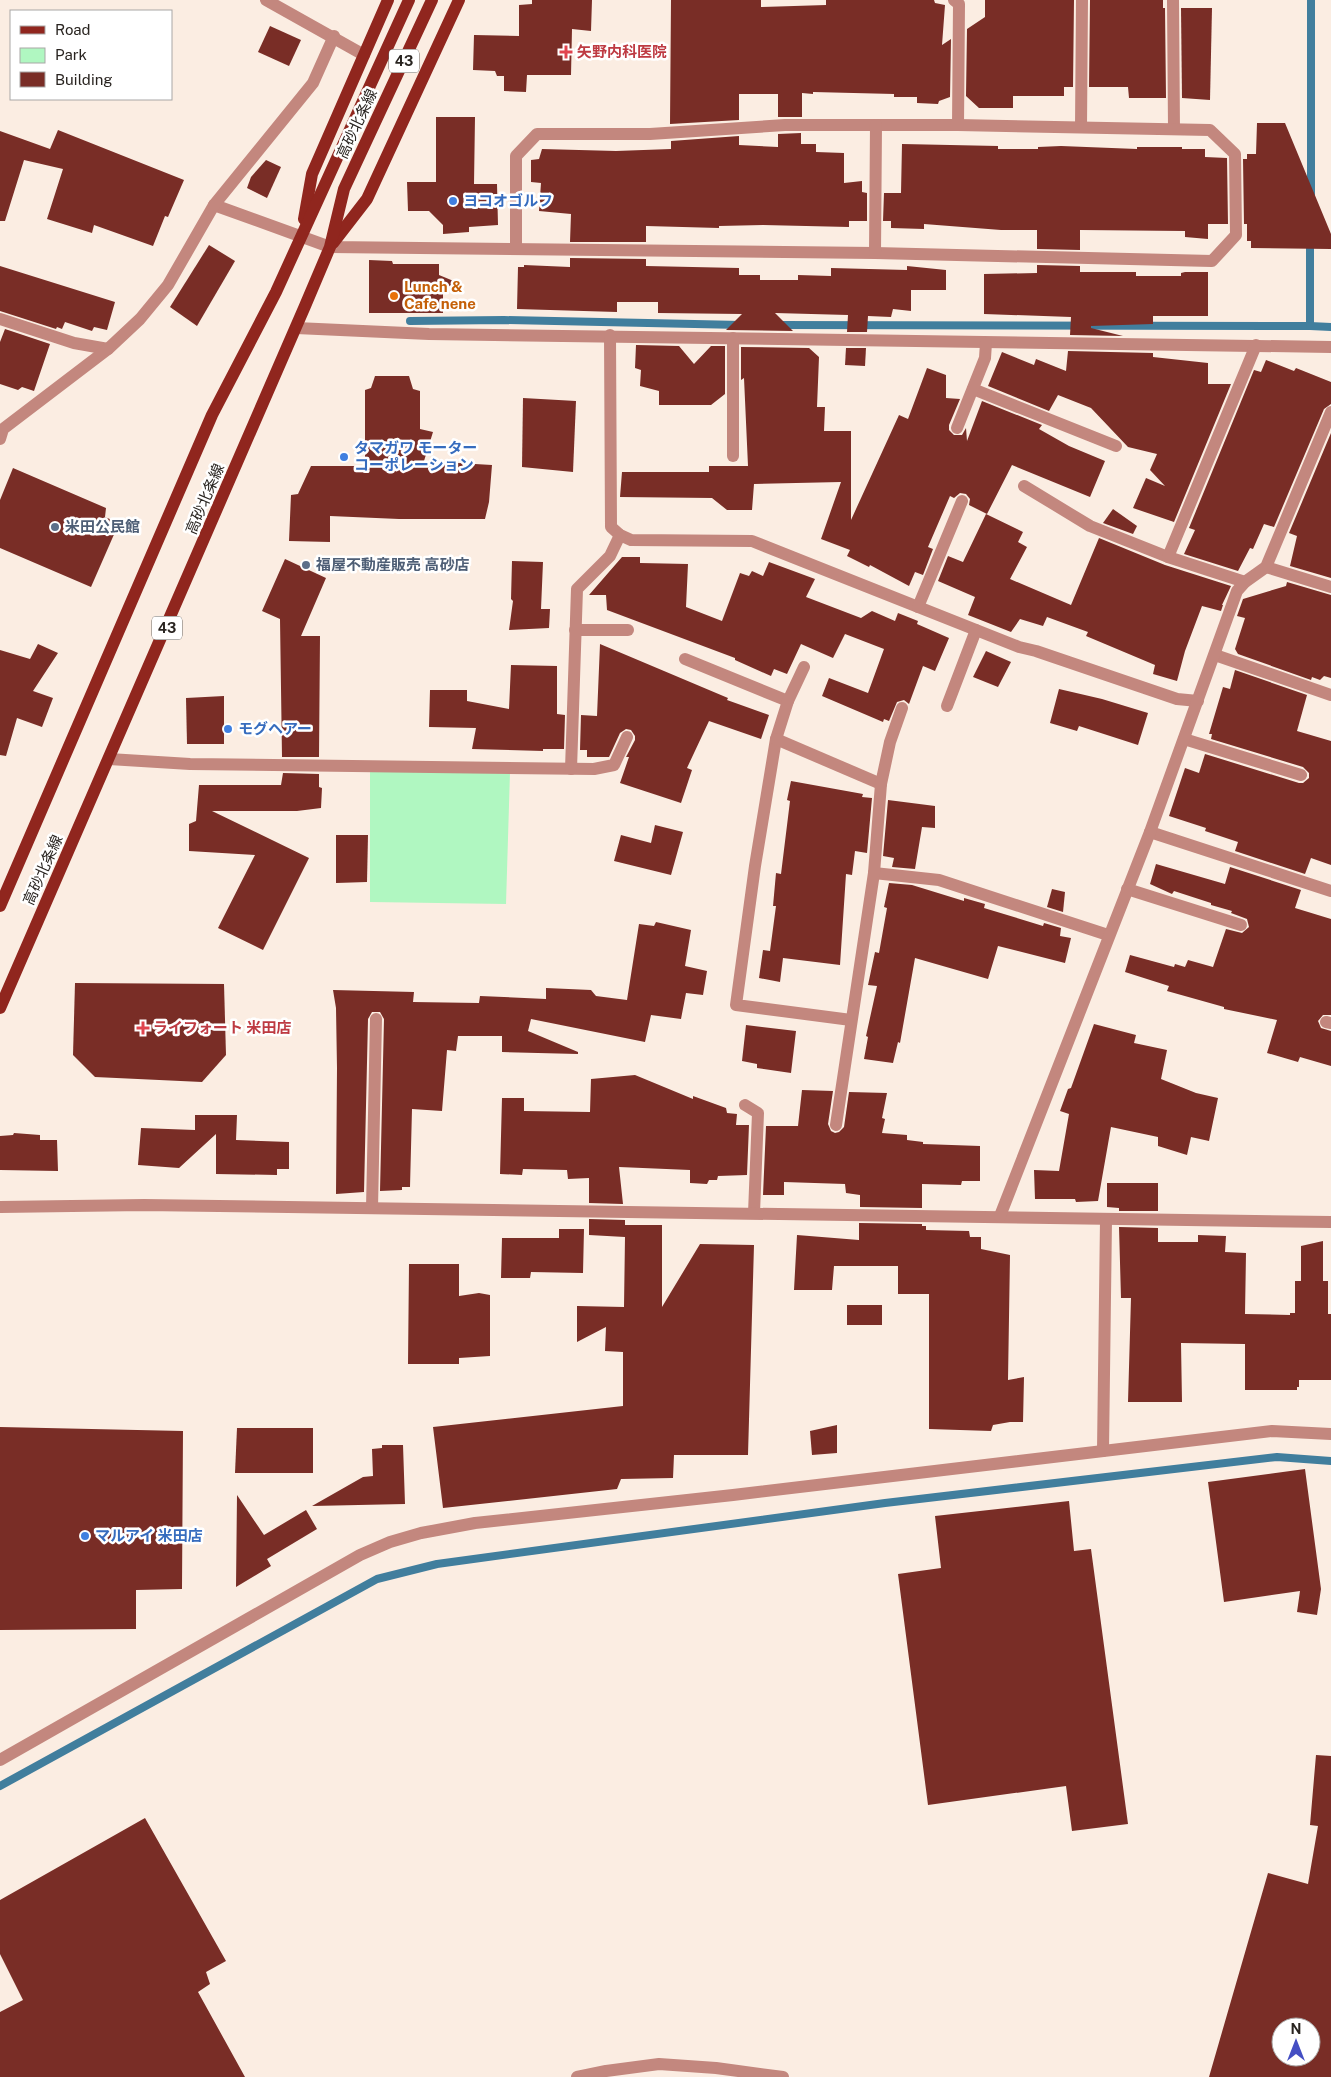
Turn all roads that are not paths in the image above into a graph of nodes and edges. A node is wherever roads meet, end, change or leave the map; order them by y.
1 (266, 0) edge
2 (388, 0) edge
3 (409, 0) edge
4 (432, 0) edge
5 (459, 0) edge
6 (954, 0) edge
7 (1082, 0) edge
8 (1173, 0) edge
9 (334, 36) junction
10 (364, 55) junction
11 (876, 125) junction
12 (958, 125) junction
13 (1081, 127) junction
14 (1174, 129) junction
15 (214, 205) junction
16 (300, 236) junction
17 (330, 246) junction
18 (516, 249) junction
19 (875, 253) junction
20 (0, 319) edge
21 (296, 328) junction
22 (610, 335) junction
23 (734, 338) junction
24 (986, 343) junction
25 (1256, 345) junction
26 (1331, 347) edge
27 (108, 349) junction
28 (973, 389) junction
29 (1331, 412) edge
30 (957, 428) dead end
31 (1, 432) edge
32 (1116, 446) dead end
33 (734, 456) dead end
34 (1024, 486) dead end
35 (962, 501) dead end
36 (620, 535) junction
37 (1168, 557) junction
38 (1266, 567) junction
39 (1245, 582) junction
40 (1331, 587) edge
41 (918, 607) junction
42 (575, 630) junction
43 (628, 630) dead end
44 (976, 630) junction
45 (1215, 655) junction
46 (685, 659) dead end
47 (804, 667) dead end
48 (1331, 695) edge
49 (788, 701) junction
50 (1198, 701) junction
51 (947, 706) dead end
52 (902, 708) dead end
53 (627, 737) dead end
54 (776, 739) junction
55 (1184, 740) junction
56 (109, 759) junction
57 (571, 769) junction
58 (1300, 775) dead end
59 (881, 784) junction
60 (1150, 832) junction
61 (874, 873) junction
62 (1127, 889) junction
63 (1331, 891) edge
64 (0, 906) edge
65 (1241, 925) dead end
66 (1108, 935) junction
67 (0, 1008) edge
68 (376, 1019) dead end
69 (851, 1020) junction
70 (745, 1105) dead end
71 (836, 1125) dead end
72 (0, 1207) edge
73 (372, 1208) junction
74 (754, 1213) junction
75 (1000, 1216) junction
76 (1106, 1220) junction
77 (1331, 1222) edge
78 (1331, 1434) edge
79 (1103, 1451) junction
80 (0, 1760) edge
81 (577, 2077) edge
82 (783, 2077) edge

1 - 9 street
2 - 10 main road
3 - 16 main road, 高砂北条線 / 43
4 - 17 main road, 高砂北条線 / 43
5 - 17 main road
6 - 12 street
7 - 13 street
8 - 14 street
9 - 10 street
9 - 15 street
10 - 16 main road
11 - 12 street
11 - 18 street
11 - 19 street
12 - 13 street
13 - 14 street
14 - 19 street
15 - 16 street
15 - 27 street
16 - 17 street
16 - 64 main road, 高砂北条線 / 43
17 - 18 street
17 - 21 main road, 高砂北条線 / 43
18 - 19 street
20 - 27 street
21 - 22 street
21 - 56 main road, 高砂北条線 / 43
22 - 23 street
22 - 36 street
23 - 24 street
23 - 33 street
24 - 25 street
24 - 28 street
25 - 26 street
25 - 37 street
27 - 31 street
28 - 30 street
28 - 32 street
29 - 38 street
34 - 37 street
35 - 41 street
36 - 41 street
36 - 42 street
37 - 39 street
38 - 39 street
38 - 40 street
39 - 45 street
41 - 44 street
42 - 43 street
42 - 57 street
44 - 50 street
44 - 51 street
45 - 48 street
45 - 50 street
46 - 49 street
47 - 49 street
49 - 54 street
50 - 55 street
52 - 59 street
53 - 57 street
54 - 59 street
54 - 69 street
55 - 58 street
55 - 60 street
56 - 57 street
56 - 67 main road, 高砂北条線 / 43
59 - 61 street
60 - 62 street
60 - 63 street
61 - 66 street
61 - 69 street
62 - 65 street
62 - 66 street
66 - 75 street
68 - 73 street
69 - 71 street
70 - 74 street
72 - 73 street
73 - 74 street
74 - 75 street
75 - 76 street
76 - 77 street
76 - 79 street
78 - 79 street
79 - 80 street
81 - 82 street

